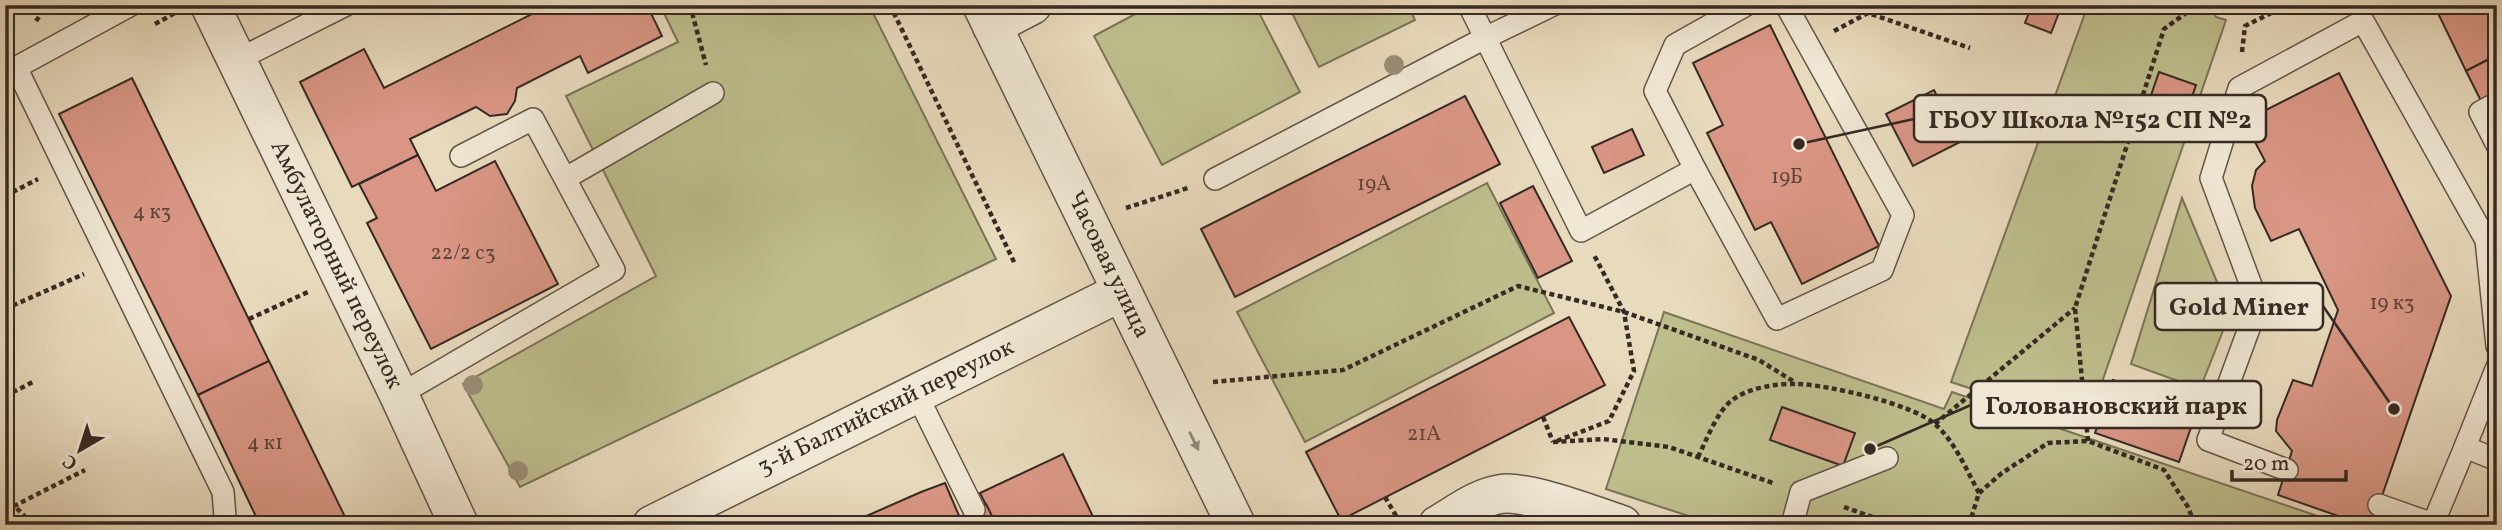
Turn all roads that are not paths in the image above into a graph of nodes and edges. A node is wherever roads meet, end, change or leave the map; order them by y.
1 (131, 5) edge
2 (210, 5) edge
3 (346, 5) edge
4 (1032, 5) edge
5 (1469, 5) edge
6 (1553, 5) edge
7 (1746, 5) edge
8 (1786, 5) edge
9 (987, 15) edge
10 (1485, 38) junction
11 (237, 60) junction
12 (11, 70) edge
13 (713, 93) road end
14 (2497, 103) edge
15 (2497, 145) edge
16 (461, 156) dead end
17 (1695, 169) junction
18 (566, 178) junction
19 (1215, 179) road end
20 (1121, 292) junction
21 (2497, 346) edge
22 (2497, 367) edge
23 (916, 393) junction
24 (399, 396) junction
25 (2465, 447) junction
26 (1886, 458) dead end
27 (2497, 460) edge
28 (2287, 470) dead end
29 (2379, 505) dead end
30 (974, 510) dead end
31 (1546, 514) edge
32 (221, 525) edge
33 (459, 525) edge
34 (652, 525) edge
35 (1236, 525) edge
36 (1437, 525) edge
37 (1622, 525) edge
38 (1791, 525) edge

1 - 12 lane
2 - 11 street, Амбулаторный переулок
3 - 11 lane
4 - 9 street
5 - 10 lane
6 - 10 lane
7 - 17 lane
8 - 17 lane
9 - 20 street, Часовая улица
10 - 17 lane
10 - 19 lane
11 - 24 street, Амбулаторный переулок
12 - 32 lane
13 - 18 lane
14 - 15 lane
16 - 18 lane
18 - 24 lane
20 - 23 street, 3-й Балтийский переулок
20 -> 35 street, Часовая улица
21 - 28 lane
22 - 25 lane
23 - 30 lane
23 - 34 street, 3-й Балтийский переулок
24 - 33 street, Амбулаторный переулок
25 - 27 lane
25 - 29 lane
26 - 38 lane
31 - 36 street
31 - 37 street

